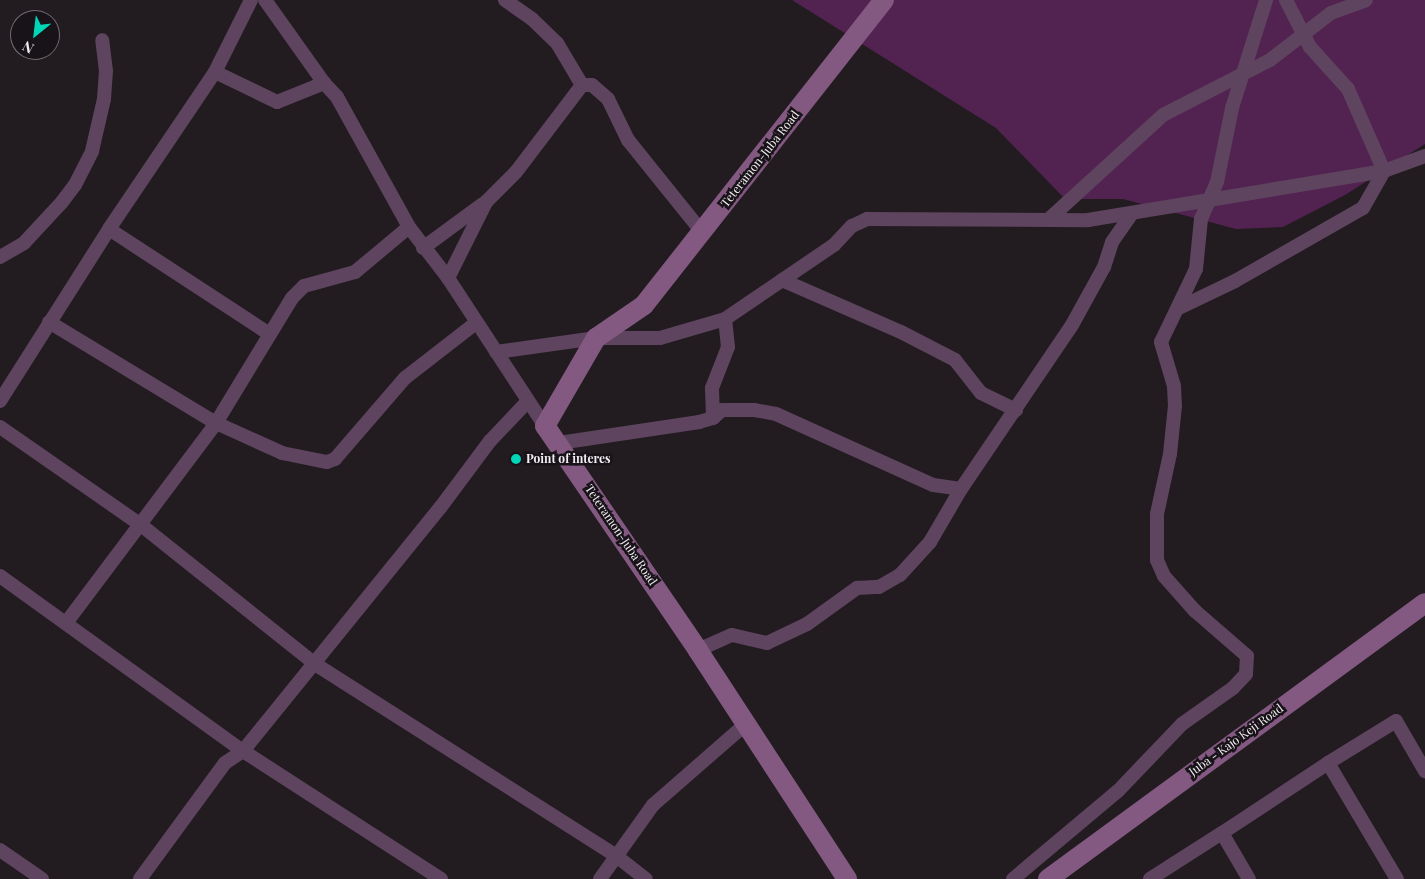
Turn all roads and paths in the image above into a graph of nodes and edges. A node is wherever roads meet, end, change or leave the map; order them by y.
1 (251, 0) edge
2 (265, 0) edge
3 (505, 0) edge
4 (884, 0) edge
5 (1266, 0) edge
6 (1286, 0) edge
7 (1366, 0) edge
8 (1303, 36) junction
9 (102, 40) dead end
10 (215, 72) junction
11 (1244, 74) junction
12 (324, 83) junction
13 (582, 85) junction
14 (1425, 156) edge
15 (1384, 171) junction
16 (486, 202) junction
17 (1209, 202) junction
18 (1132, 213) junction
19 (1048, 220) junction
20 (408, 227) junction
21 (109, 229) junction
22 (702, 232) junction
23 (423, 248) junction
24 (0, 257) edge
25 (448, 278) junction
26 (782, 280) junction
27 (1179, 308) junction
28 (725, 318) junction
29 (49, 322) junction
30 (476, 323) junction
31 (268, 333) junction
32 (596, 338) junction
33 (496, 352) junction
34 (0, 401) edge
35 (528, 401) junction
36 (1016, 410) junction
37 (713, 418) junction
38 (216, 423) junction
39 (545, 426) junction
40 (0, 427) edge
41 (559, 443) junction
42 (961, 489) junction
43 (141, 526) junction
44 (0, 576) edge
45 (1425, 603) edge
46 (66, 623) junction
47 (698, 650) junction
48 (315, 664) junction
49 (746, 724) junction
50 (243, 751) junction
51 (1328, 763) junction
52 (1425, 771) edge
53 (1222, 833) junction
54 (0, 850) edge
55 (615, 855) junction
56 (844, 878) edge
57 (42, 879) edge
58 (140, 879) edge
59 (441, 879) edge
60 (600, 879) edge
61 (646, 879) edge
62 (1013, 879) edge
63 (1048, 879) edge
64 (1150, 879) edge
65 (1249, 879) edge
66 (1397, 879) edge

1 - 10 street
2 - 12 street
3 - 13 street
4 - 22 street, Teteramon-Juba Road
5 - 11 street
6 - 8 street
7 - 8 street
8 - 11 street
8 - 15 street
9 - 24 street
10 - 12 street
10 - 21 street
11 - 17 street
11 - 19 street
12 - 20 street
13 - 16 street
13 - 22 street
14 - 15 street
15 - 17 street
15 - 27 street
16 - 23 street
16 - 25 street
17 - 18 street
17 - 27 street
18 - 19 street
18 - 36 street
19 - 26 street
20 - 23 street
20 - 31 street
21 - 29 street
21 - 31 street
22 - 32 street, Teteramon-Juba Road
23 - 25 street
25 - 30 street
26 - 28 street
26 - 36 street
27 - 62 street
28 - 32 street
28 - 37 street
29 - 34 street
29 - 38 street
30 - 33 street
30 - 38 street
31 - 38 street
32 - 33 street
32 - 39 street, Teteramon-Juba Road
33 - 35 street
35 - 39 street
35 - 48 street
36 - 42 street
37 - 41 street
37 - 42 street
38 - 43 street
39 - 41 street, Teteramon-Juba Road
40 - 43 street
41 - 47 street, Teteramon-Juba Road
42 - 47 street
43 - 46 street
43 - 48 street
44 - 46 street
45 - 63 street, Juba - Kajo Keji Road
46 - 50 street
47 - 49 street, Teteramon-Juba Road
48 - 50 street
48 - 55 street
49 - 55 street
49 - 56 street, Teteramon-Juba Road
50 - 58 street
50 - 59 street
51 - 52 street
51 - 53 street
51 - 66 street
53 - 64 street
53 - 65 street
54 - 57 street
55 - 60 street
55 - 61 street

